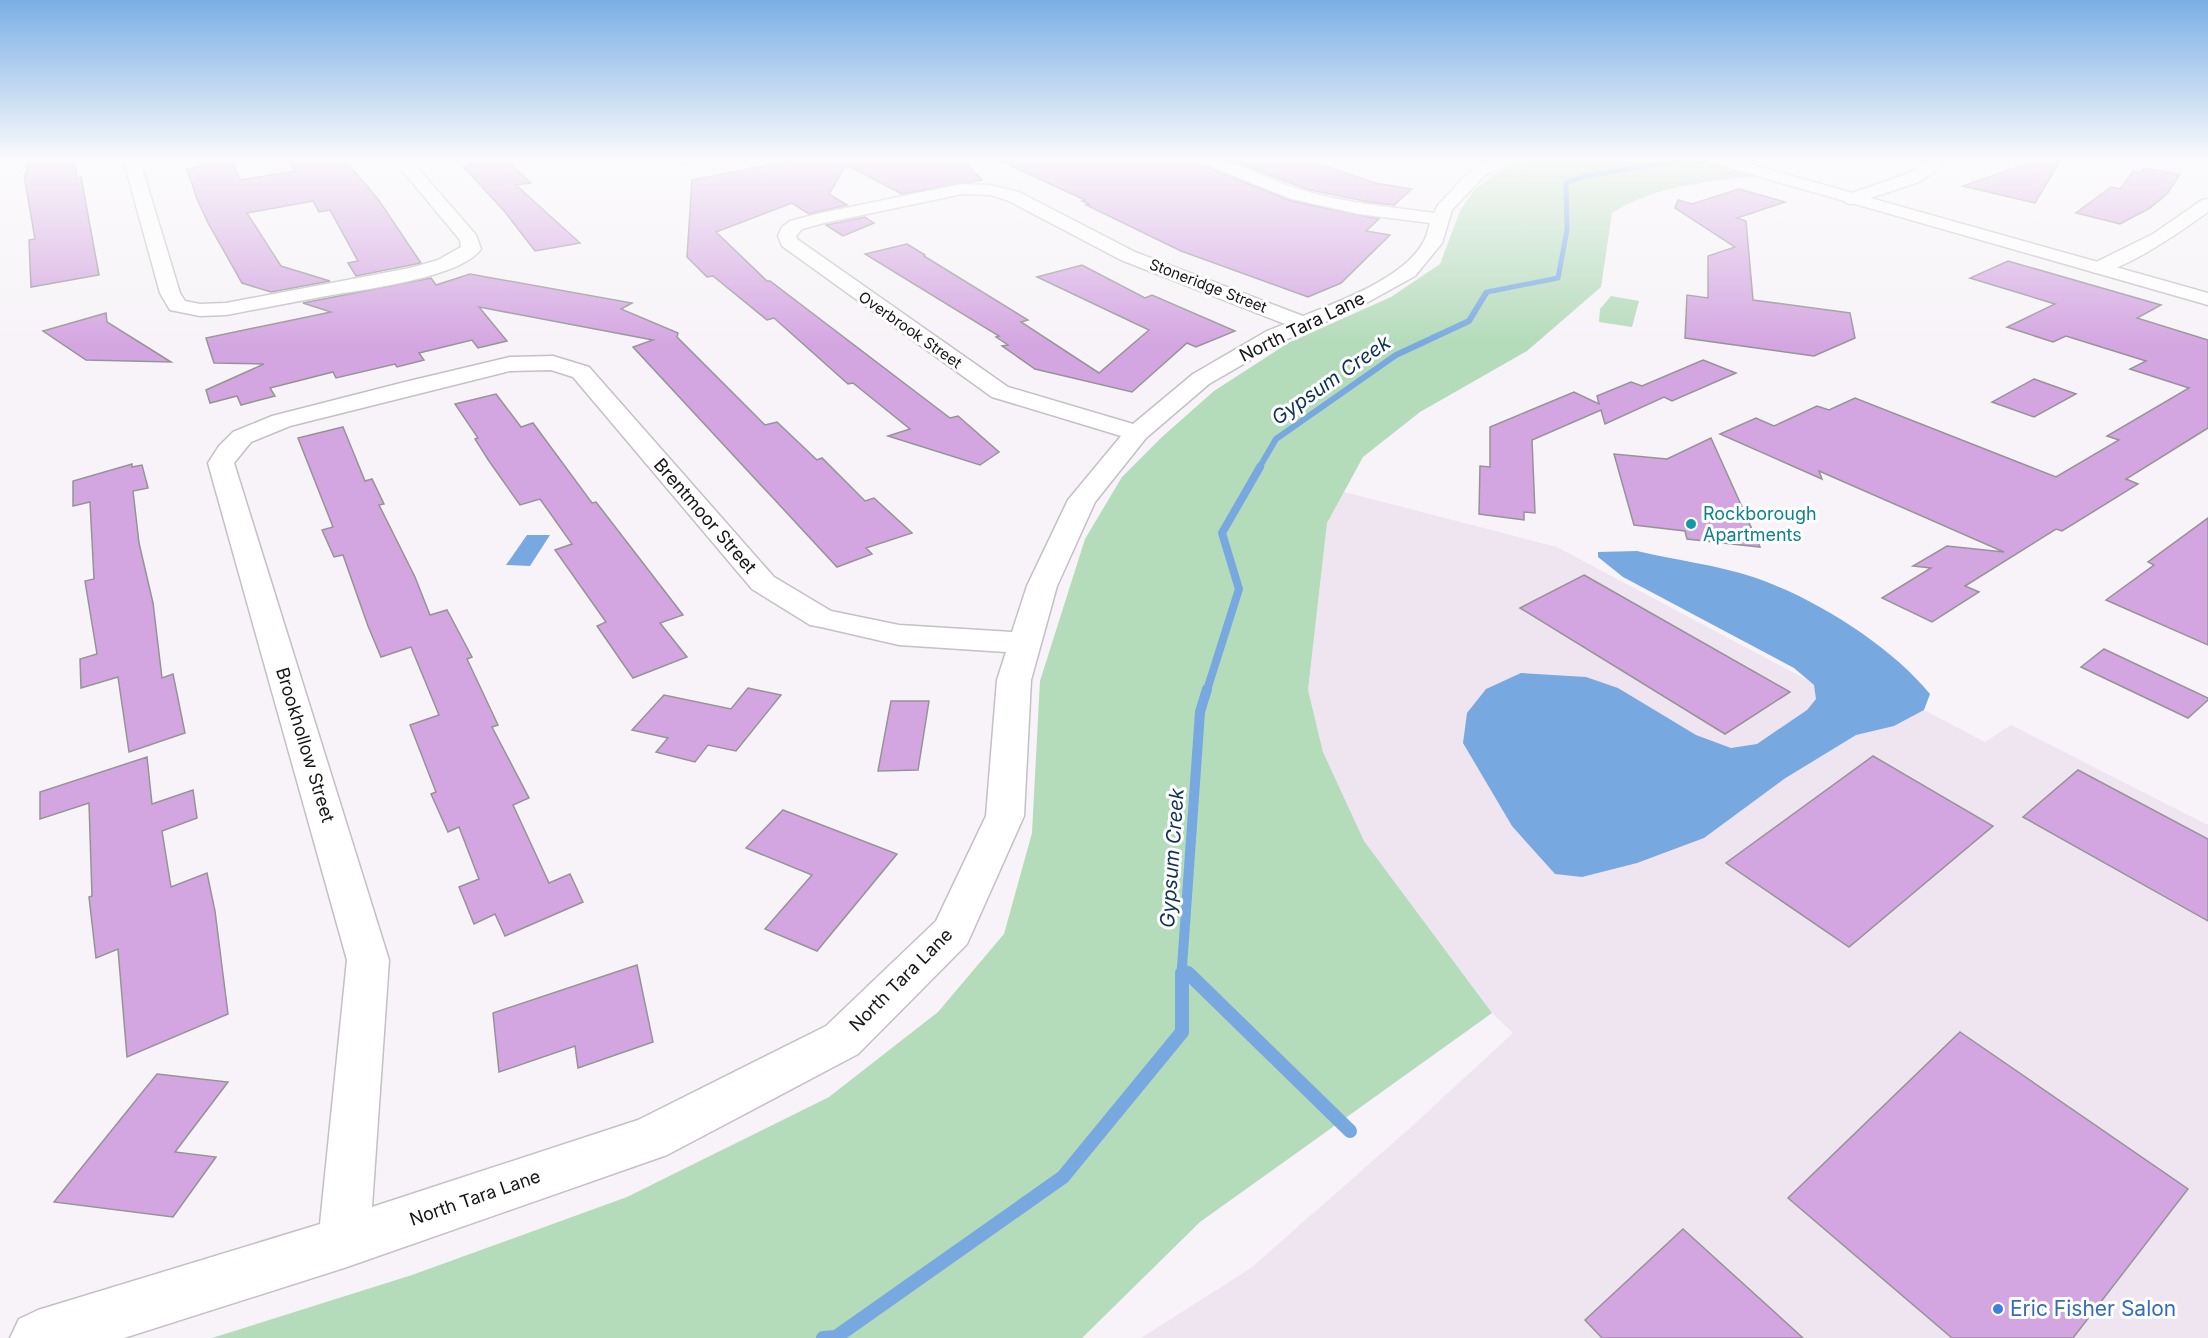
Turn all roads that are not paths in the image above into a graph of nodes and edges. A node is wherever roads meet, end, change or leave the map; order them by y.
1 (149, 220) edge
2 (453, 220) edge
3 (815, 220) edge
4 (1060, 220) edge
5 (1441, 220) edge
6 (1929, 220) edge
7 (2185, 220) edge
8 (2099, 268) junction
9 (2208, 299) edge
10 (1304, 324) junction
11 (413, 387) joint
12 (1137, 433) junction
13 (1024, 643) junction
14 (344, 1242) junction
15 (38, 1338) edge

1 - 2 street
3 - 12 street, Overbrook Street
4 - 10 street, Stoneridge Street
5 - 10 street, North Tara Lane
6 - 8 street
7 - 8 street
8 - 9 street
10 - 12 street, North Tara Lane
11 - 13 street, Brentmoor Street
11 - 14 street, Brookhollow Street
12 - 13 street, North Tara Lane
13 - 14 street, North Tara Lane
14 - 15 street, North Tara Lane

